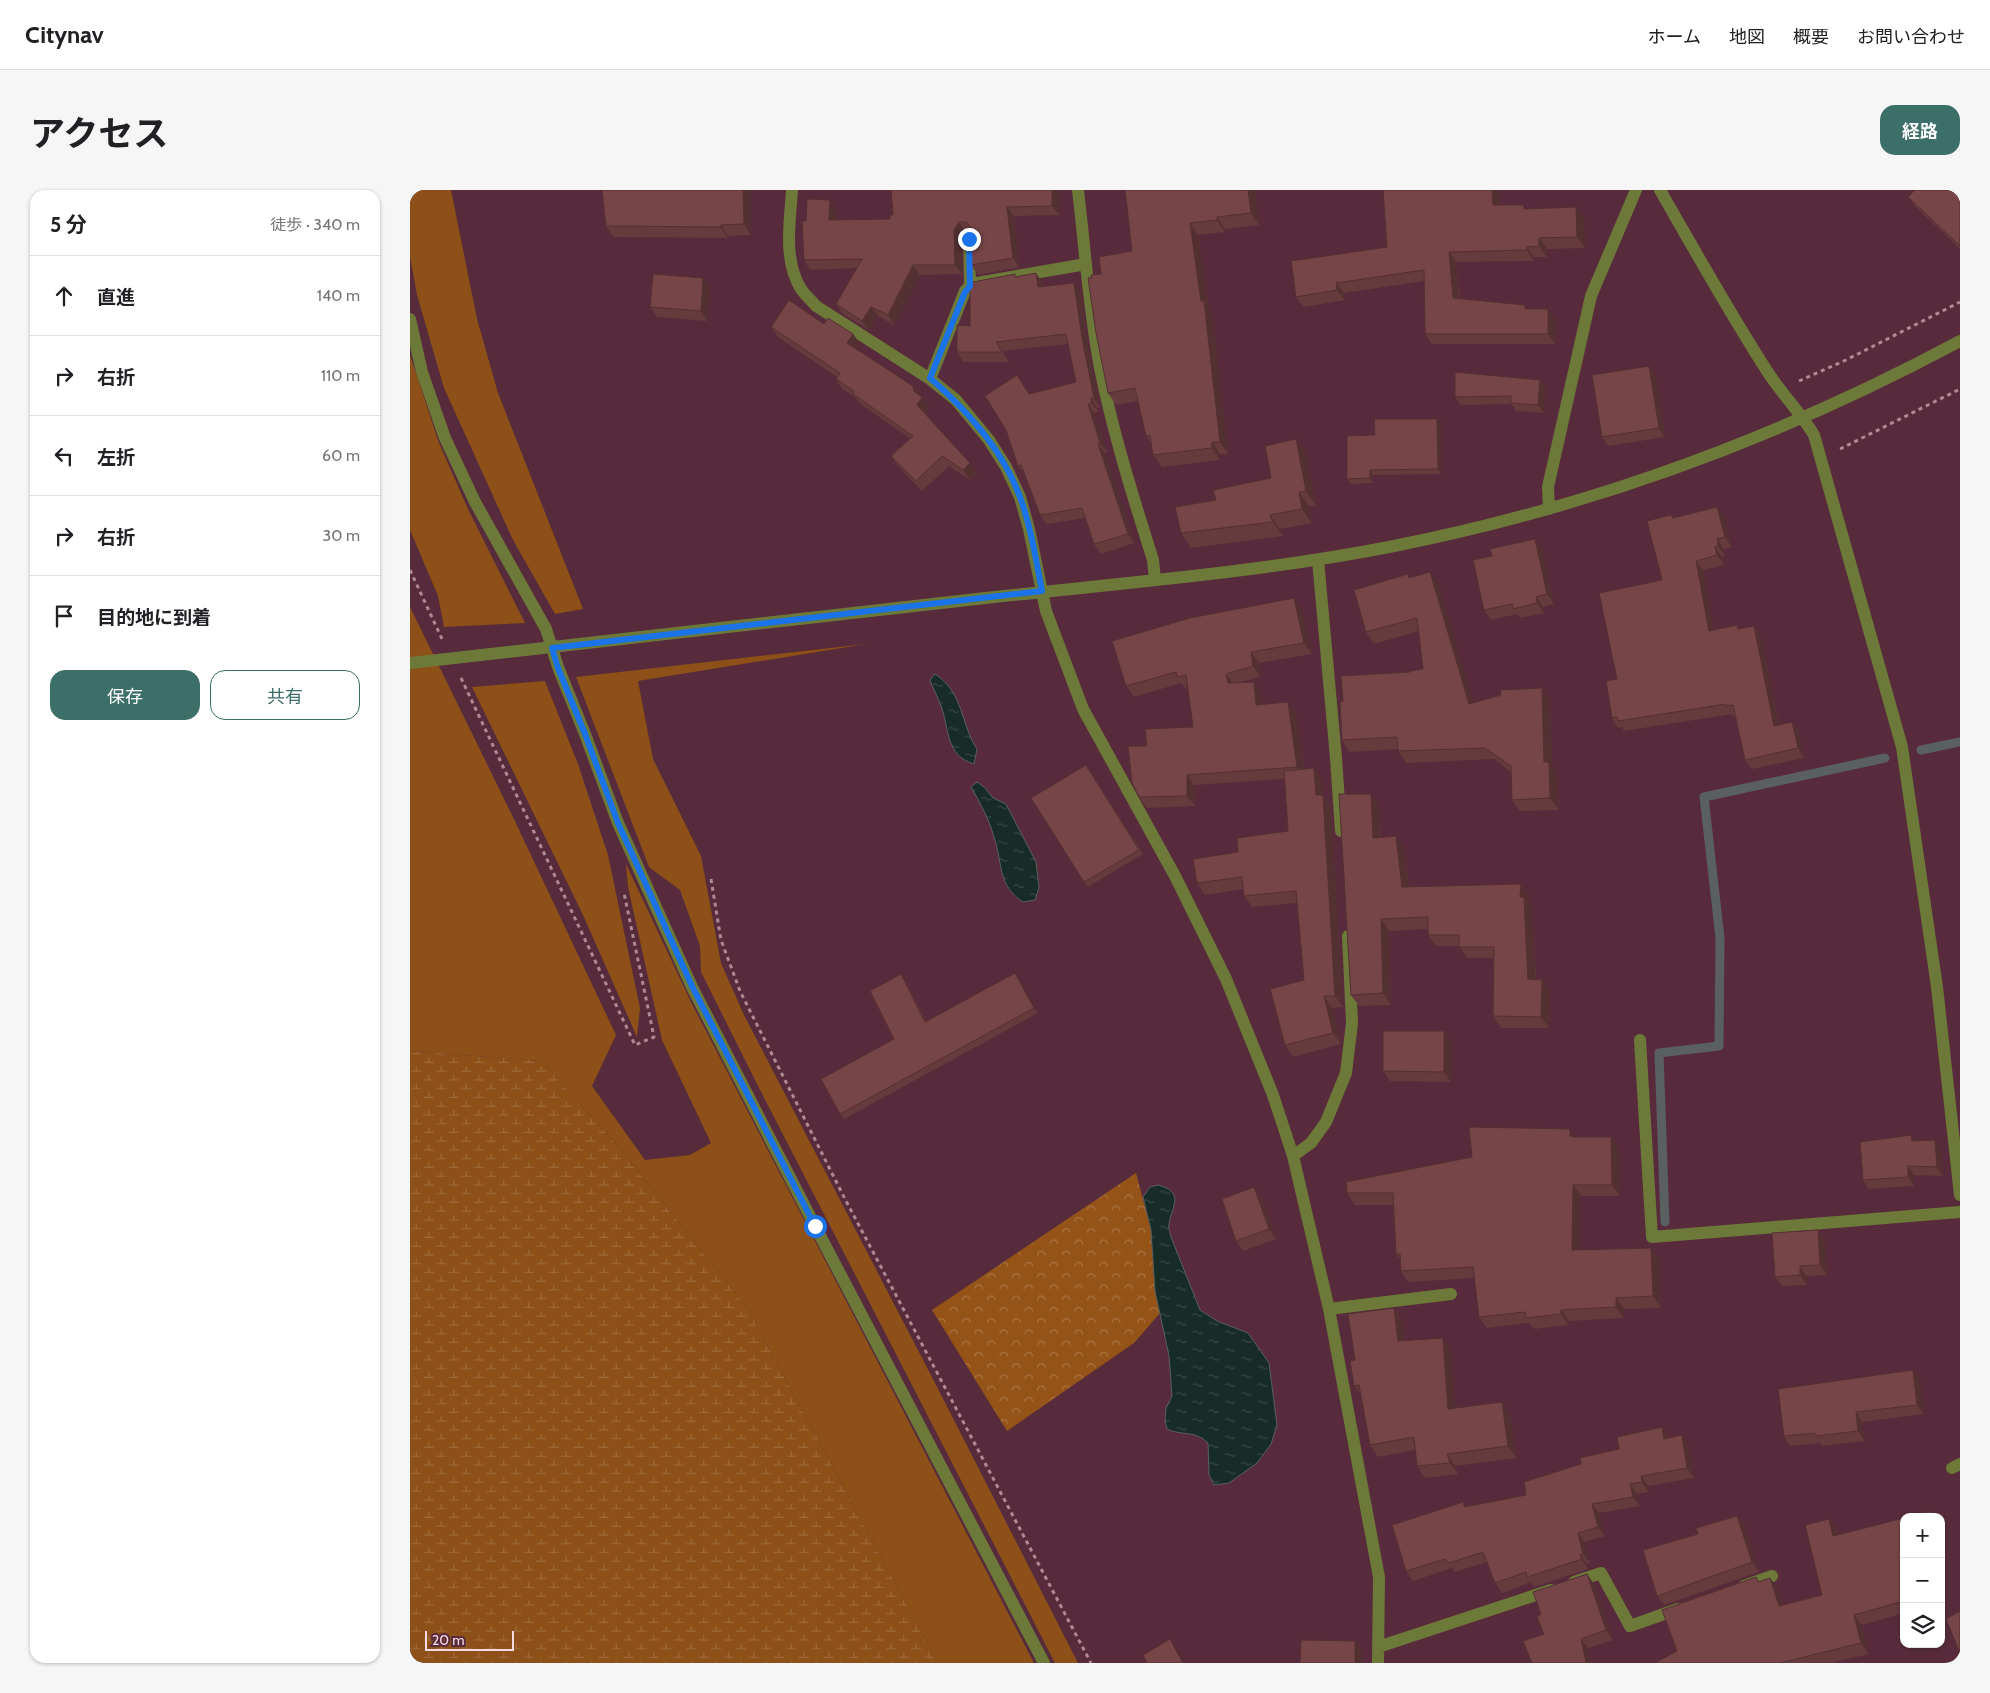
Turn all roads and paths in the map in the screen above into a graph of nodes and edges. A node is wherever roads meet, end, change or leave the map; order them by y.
1 (792, 190) edge
2 (1078, 190) edge
3 (1636, 190) edge
4 (1660, 190) edge
5 (969, 239) edge
6 (1086, 264) junction
7 (970, 286) junction
8 (1960, 302) edge
9 (410, 319) edge
10 (1960, 341) edge
11 (930, 378) junction
12 (1779, 389) junction
13 (1960, 389) edge
14 (1804, 418) junction
15 (1821, 459) junction
16 (1549, 509) junction
17 (1318, 560) junction
18 (410, 570) edge
19 (1155, 580) junction
20 (1042, 591) junction
21 (443, 642) dead end
22 (552, 648) junction
23 (410, 663) edge
24 (460, 678) dead end
25 (1342, 847) edge
26 (711, 879) dead end
27 (622, 885) dead end
28 (1347, 926) edge
29 (1640, 1040) dead end
30 (1294, 1156) junction
31 (1960, 1195) edge
32 (1960, 1212) edge
33 (1451, 1294) dead end
34 (1329, 1309) junction
35 (1772, 1576) dead end
36 (1728, 1592) edge
37 (1692, 1604) edge
38 (1378, 1648) junction
39 (1044, 1663) edge
40 (1091, 1663) edge
41 (1378, 1663) edge

1 - 11 street
2 - 6 street
3 - 16 street
4 - 12 street
5 - 7 street
6 - 7 street
6 - 19 street
7 - 11 street
8 - 12 path
9 - 22 street
10 - 14 street
11 - 20 street
12 - 14 street
13 - 15 path
14 - 15 street
14 - 16 street
15 - 31 street
16 - 17 street
17 - 19 street
17 - 25 street
18 - 21 path
19 - 20 street
20 - 22 street
20 - 30 street
22 - 23 street
22 - 39 street
24 - 27 path
26 - 40 path
28 - 30 street
29 - 32 street
30 - 34 street
33 - 34 street
34 - 38 street
35 - 36 street
37 - 38 street
38 - 41 street

